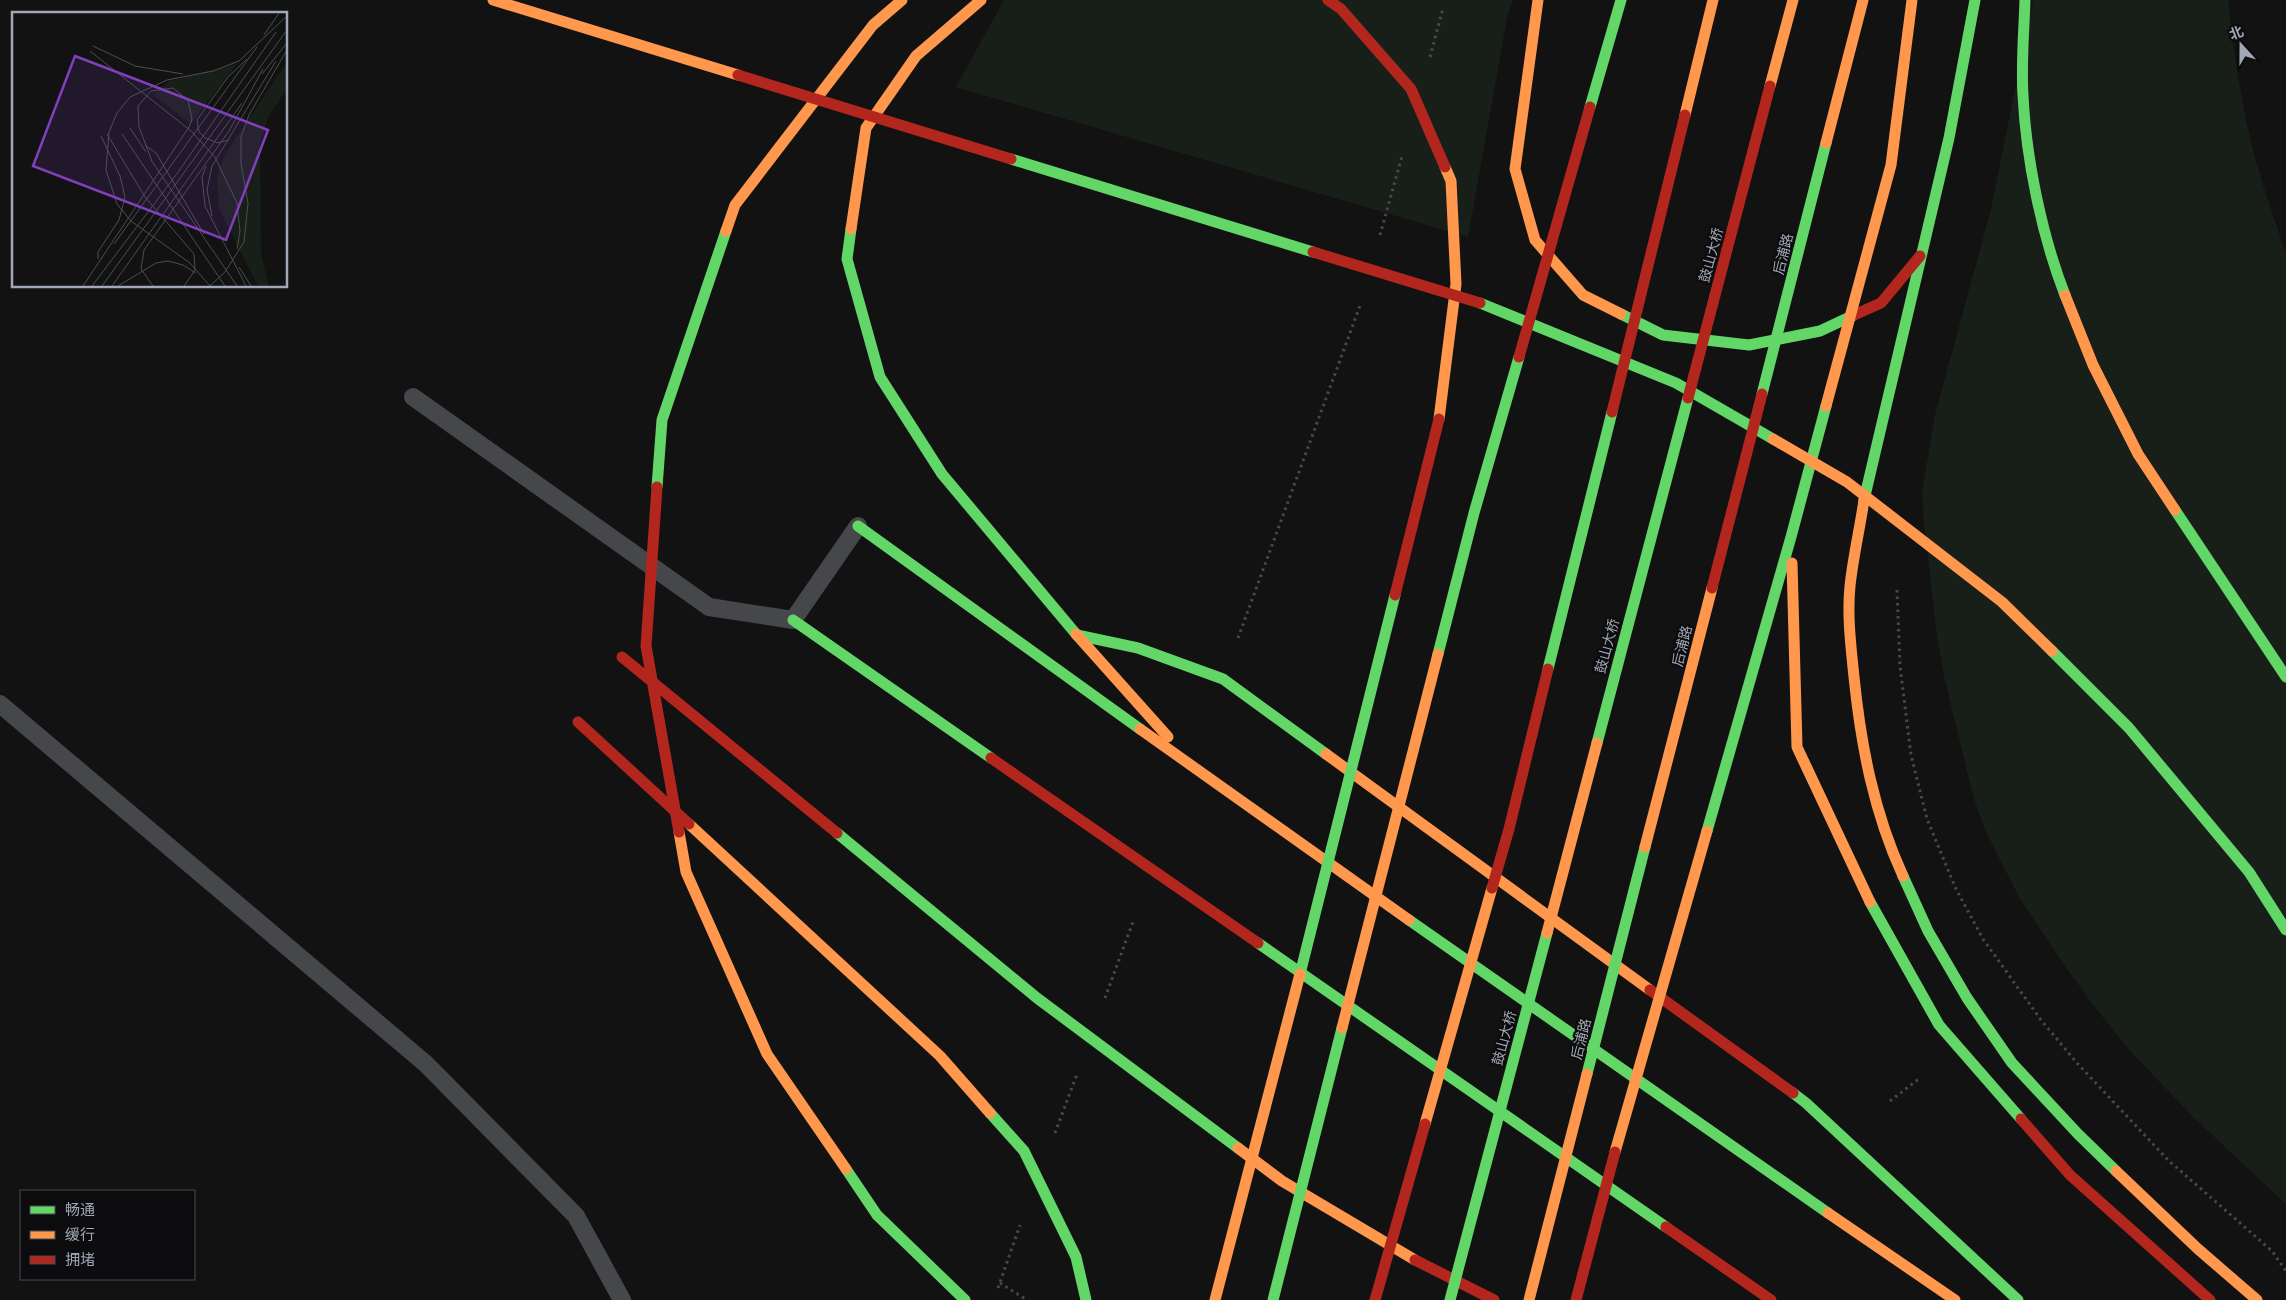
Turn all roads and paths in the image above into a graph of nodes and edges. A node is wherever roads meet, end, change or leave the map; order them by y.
1 (493, 0) edge
2 (902, 0) edge
3 (981, 0) edge
4 (1328, 0) edge
5 (1538, 0) edge
6 (1621, 0) edge
7 (1713, 0) edge
8 (1793, 0) edge
9 (1863, 0) edge
10 (1912, 0) edge
11 (1975, 0) edge
12 (2025, 0) edge
13 (1920, 256) junction
14 (1359, 311) dead end
15 (413, 397) dead end
16 (858, 526) joint
17 (1791, 537) junction
18 (1897, 590) dead end
19 (793, 620) junction
20 (1077, 635) junction
21 (1238, 638) dead end
22 (622, 656) dead end
23 (2286, 678) edge
24 (0, 704) edge
25 (578, 722) dead end
26 (1204, 777) junction
27 (1134, 919) dead end
28 (2286, 930) edge
29 (1105, 998) dead end
30 (1920, 1078) dead end
31 (1890, 1101) dead end
32 (1009, 1257) dead end
33 (2286, 1271) edge
34 (1000, 1283) junction
35 (996, 1292) dead end
36 (622, 1300) edge
37 (965, 1300) edge
38 (1026, 1300) edge
39 (1086, 1300) edge
40 (1215, 1300) edge
41 (1273, 1300) edge
42 (1375, 1300) edge
43 (1450, 1300) edge
44 (1494, 1300) edge
45 (1529, 1300) edge
46 (1576, 1300) edge
47 (1771, 1300) edge
48 (1955, 1300) edge
49 (2018, 1300) edge
50 (2210, 1300) edge
51 (2257, 1300) edge

1 - 28 main road, bridge
2 - 37 main road, bridge
3 - 20 main road
4 - 40 main road, bridge
5 - 13 main road
6 - 41 main road, bridge
7 - 42 main road, bridge
8 - 43 main road, 鼓山大桥, bridge
9 - 45 main road, 后浦路, bridge
10 - 17 main road, bridge
11 - 13 main road
12 - 23 main road, bridge
13 - 51 main road
14 - 21 path
15 - 19 lane
16 - 19 lane
16 - 26 main road
17 - 46 main road, bridge
17 - 50 main road, bridge
18 - 33 path
19 - 47 main road
20 - 26 main road
20 - 49 main road
22 - 44 main road
24 - 36 lane
25 - 39 main road, bridge
26 - 48 main road
27 - 29 path
30 - 31 path
32 - 34 path
34 - 35 path
34 - 38 path

